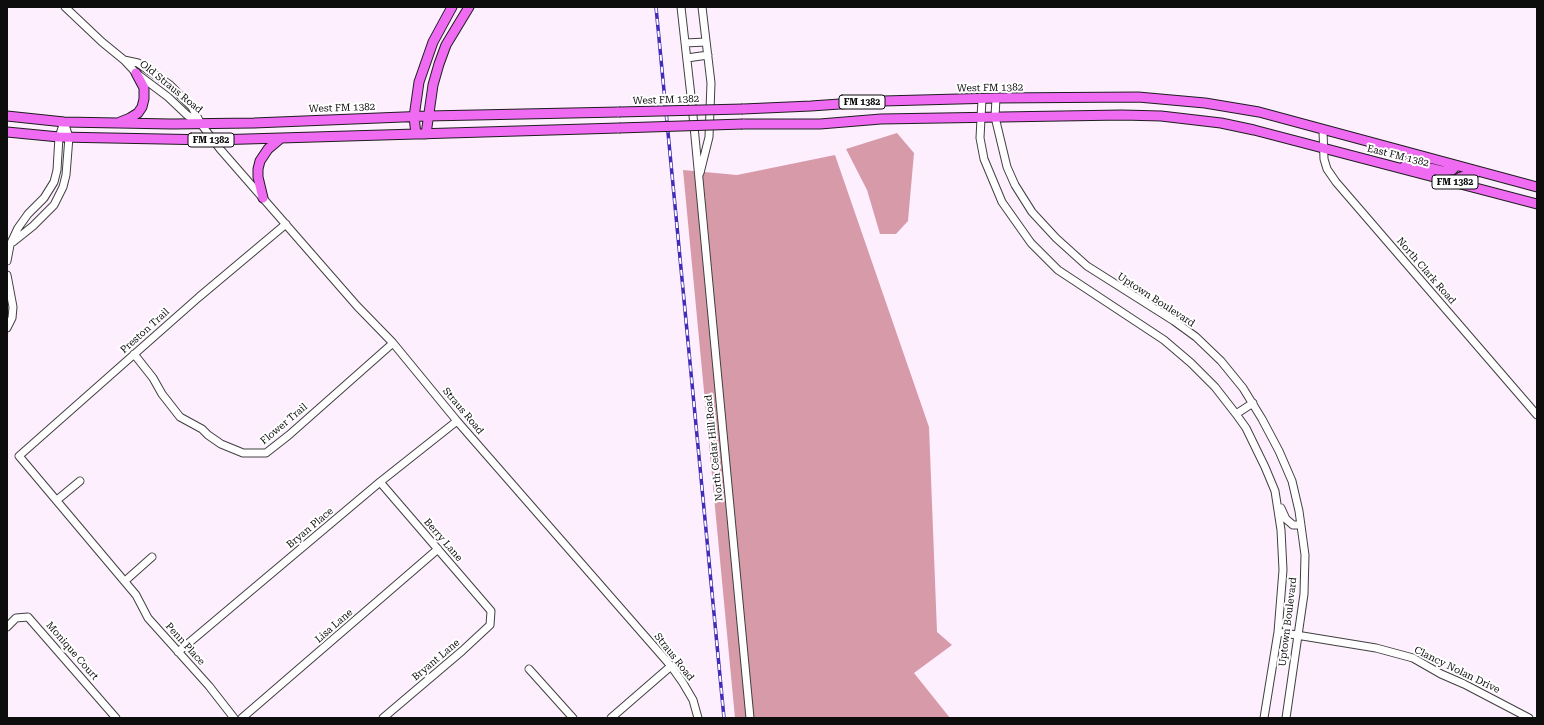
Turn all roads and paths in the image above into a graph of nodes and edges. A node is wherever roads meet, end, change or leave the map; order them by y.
1 (65, 7) edge
2 (452, 7) edge
3 (469, 7) edge
4 (681, 7) edge
5 (702, 7) edge
6 (706, 42) junction
7 (685, 43) junction
8 (708, 55) junction
9 (687, 58) junction
10 (124, 60) junction
11 (136, 73) junction
12 (996, 98) junction
13 (982, 99) junction
14 (7, 116) edge
15 (428, 116) junction
16 (414, 117) junction
17 (995, 117) junction
18 (981, 118) junction
19 (64, 122) junction
20 (116, 124) junction
21 (201, 124) junction
22 (1323, 131) junction
23 (7, 132) edge
24 (416, 134) junction
25 (426, 134) junction
26 (59, 137) junction
27 (69, 137) junction
28 (281, 138) junction
29 (213, 140) junction
30 (1323, 148) junction
31 (1456, 166) junction
32 (1402, 168) junction
33 (1477, 172) junction
34 (699, 177) junction
35 (1453, 181) junction
36 (1537, 187) edge
37 (263, 198) junction
38 (1537, 204) edge
39 (286, 224) junction
40 (10, 245) junction
41 (7, 261) edge
42 (7, 275) edge
43 (7, 328) edge
44 (393, 343) junction
45 (134, 354) junction
46 (1253, 403) junction
47 (1236, 414) junction
48 (1537, 414) edge
49 (457, 421) junction
50 (19, 456) joint
51 (80, 481) dead end
52 (380, 482) junction
53 (1275, 491) junction
54 (57, 500) junction
55 (1301, 525) junction
56 (438, 549) junction
57 (152, 558) dead end
58 (125, 581) junction
59 (491, 611) joint
60 (7, 627) edge
61 (1278, 632) junction
62 (1297, 634) junction
63 (178, 652) junction
64 (671, 666) junction
65 (530, 669) dead end
66 (116, 718) edge
67 (234, 718) edge
68 (242, 718) edge
69 (383, 718) edge
70 (573, 718) edge
71 (611, 718) edge
72 (698, 718) edge
73 (750, 718) edge
74 (1264, 718) edge
75 (1286, 718) edge
76 (1528, 718) edge

1 - 10 street, Old Straus Road
2 - 16 main road
3 - 15 main road
4 - 7 street, North Cedar Hill Road
5 - 6 street, North Cedar Hill Road
6 - 7 street
6 - 8 street, North Cedar Hill Road
7 - 9 street, North Cedar Hill Road
8 - 9 street
8 - 34 street, North Cedar Hill Road
9 - 34 street, North Cedar Hill Road
10 - 11 street, Old Straus Road
10 - 21 street, Old Straus Road
11 - 20 main road
11 - 21 street, Old Straus Road
12 - 13 main road, West FM 1382 / FM 1382
12 - 17 street, Uptown Boulevard
12 - 22 main road, West FM 1382 / FM 1382
13 - 15 main road, West FM 1382 / FM 1382, bridge
13 - 18 street, Uptown Boulevard
14 - 19 main road, West FM 1382 / FM 1382
15 - 16 main road, West FM 1382 / FM 1382
15 - 25 main road
16 - 21 main road, West FM 1382 / FM 1382
16 - 24 main road
17 - 18 main road, FM 1382
17 - 30 main road, FM 1382
17 - 46 street, Uptown Boulevard
18 - 25 main road, FM 1382, bridge
18 - 47 street, Uptown Boulevard
19 - 20 main road, West FM 1382 / FM 1382
19 - 26 street
19 - 27 street
20 - 21 main road, West FM 1382 / FM 1382
21 - 29 street, Straus Road
22 - 30 street, North Clark Road
22 - 31 main road, East FM 1382 / FM 1382
23 - 26 main road, FM 1382
24 - 25 main road, FM 1382
24 - 28 main road, FM 1382
26 - 27 main road, FM 1382
26 - 40 street
27 - 29 main road, FM 1382
27 - 40 street
28 - 29 main road, FM 1382
28 - 37 main road
29 - 37 street, Straus Road
30 - 32 main road, East FM 1382 / FM 1382
30 - 48 street, North Clark Road
31 - 32 main road
31 - 33 main road, East FM 1382 / FM 1382
32 - 35 main road, East FM 1382 / FM 1382
33 - 35 main road
33 - 36 main road, East FM 1382 / FM 1382
34 - 73 street, North Cedar Hill Road
35 - 38 main road, East FM 1382 / FM 1382
37 - 39 street, Straus Road
39 - 44 street, Straus Road
39 - 45 street, Preston Trail
40 - 41 street
42 - 43 street
44 - 45 street, Flower Trail
44 - 49 street, Straus Road
45 - 50 street, Preston Trail
46 - 47 street
46 - 55 street, Uptown Boulevard
47 - 53 street, Uptown Boulevard
49 - 52 street, Bryan Place
49 - 64 street, Straus Road
50 - 54 street, Penn Place
51 - 54 street
52 - 56 street, Berry Lane
52 - 63 street, Bryan Place
53 - 55 street
53 - 61 street, Uptown Boulevard
54 - 58 street, Penn Place
55 - 62 street, Uptown Boulevard
56 - 59 street, Berry Lane
56 - 68 street, Lisa Lane
57 - 58 street
58 - 63 street, Penn Place
59 - 69 street, Bryant Lane
60 - 66 street, Monique Court
61 - 62 street, Clancy Nolan Drive
61 - 74 street, Uptown Boulevard
62 - 75 street, Uptown Boulevard
62 - 76 street, Clancy Nolan Drive
63 - 67 street, Penn Place
64 - 71 street
64 - 72 street, Straus Road
65 - 70 street

